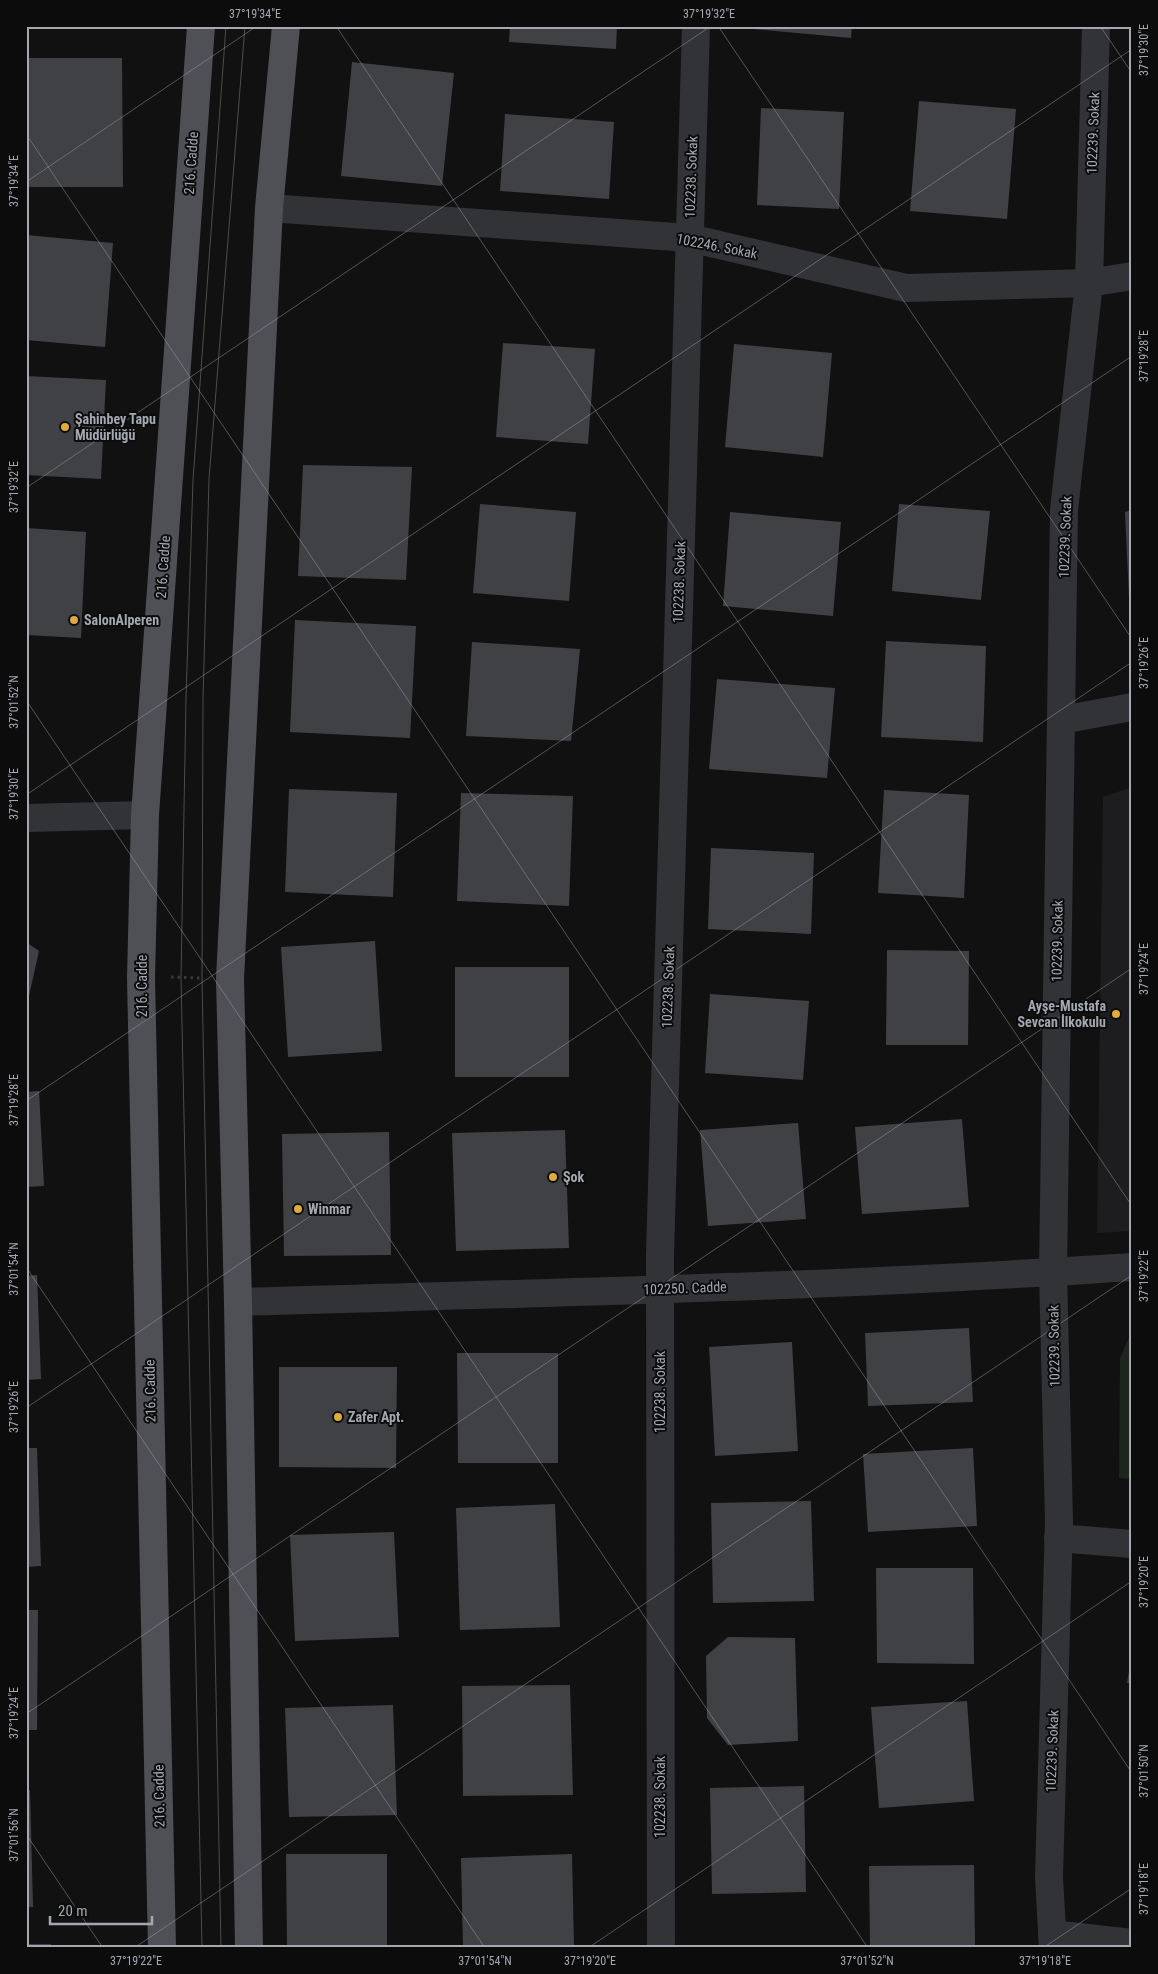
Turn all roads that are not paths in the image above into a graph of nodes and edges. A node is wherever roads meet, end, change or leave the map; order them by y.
1 (201, 26) edge
2 (286, 26) edge
3 (696, 26) edge
4 (1096, 26) edge
5 (269, 208) junction
6 (688, 238) junction
7 (1132, 276) edge
8 (1089, 283) junction
9 (1132, 707) edge
10 (1060, 720) junction
11 (146, 815) junction
12 (26, 818) edge
13 (1132, 1267) edge
14 (1053, 1272) junction
15 (660, 1290) junction
16 (238, 1302) junction
17 (1058, 1538) junction
18 (1132, 1544) edge
19 (1052, 1941) edge
20 (1132, 1943) edge
21 (162, 1948) edge
22 (249, 1948) edge
23 (661, 1948) edge

1 - 11 main road, 216. Cadde
2 - 5 main road
3 - 6 street, 102238. Sokak
4 - 8 street, 102239. Sokak
5 - 6 street, 102246. Sokak
5 - 16 main road
6 - 8 street, 102246. Sokak
6 - 15 street, 102238. Sokak
7 - 8 street, 102246. Sokak
8 - 10 street, 102239. Sokak
9 - 10 street
10 - 14 street, 102239. Sokak
11 - 12 street
11 - 21 main road, 216. Cadde
13 - 14 street, 102250. Cadde
14 - 15 street, 102250. Cadde
14 - 17 street, 102239. Sokak
15 - 16 street, 102250. Cadde
15 - 23 street, 102238. Sokak
16 - 22 main road
17 - 18 street
17 - 19 street, 102239. Sokak
19 - 20 street

